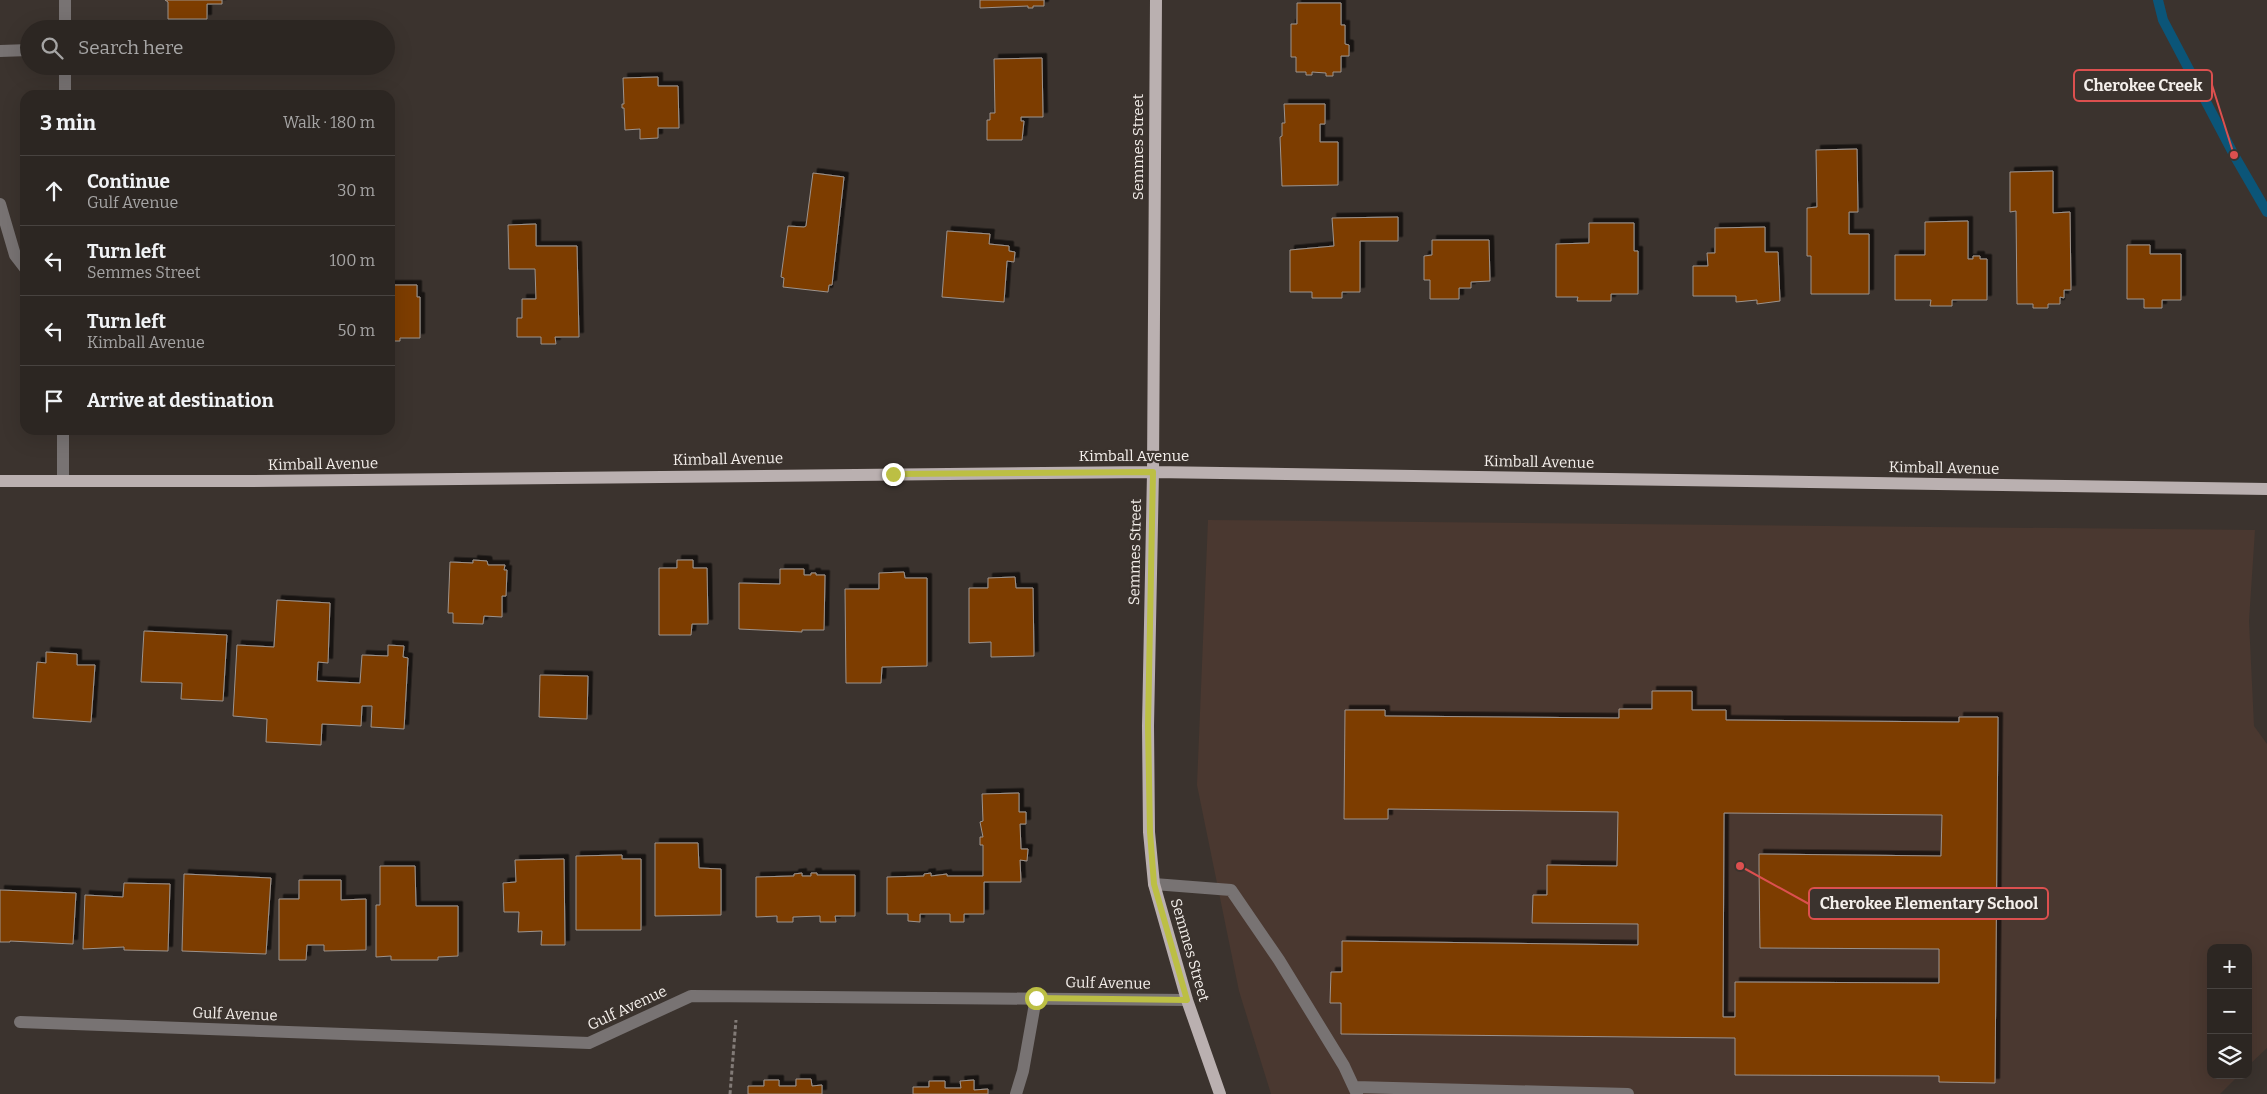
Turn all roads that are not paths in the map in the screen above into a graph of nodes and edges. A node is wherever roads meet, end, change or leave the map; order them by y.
1 (65, 0) edge
2 (1156, 0) edge
3 (65, 20) edge
4 (0, 50) edge
5 (20, 50) edge
6 (65, 75) edge
7 (65, 90) edge
8 (0, 204) edge
9 (20, 262) edge
10 (63, 435) edge
11 (1153, 472) junction
12 (0, 481) edge
13 (63, 481) junction
14 (2267, 489) edge
15 (1154, 884) junction
16 (1036, 998) junction
17 (1187, 1000) junction
18 (20, 1022) dead end
19 (1356, 1090) edge
20 (1016, 1094) edge
21 (1220, 1094) edge
22 (1628, 1094) edge

1 - 3 street
2 - 11 main road, Semmes Street
4 - 5 street
6 - 7 street
8 - 9 street
10 - 13 street
11 - 13 main road, Kimball Avenue
11 - 14 main road, Kimball Avenue
11 - 15 main road, Semmes Street
12 - 13 main road, Kimball Avenue
15 - 17 main road, Semmes Street
15 - 19 street
16 - 17 street, Gulf Avenue
16 - 18 street, Gulf Avenue
16 - 20 street
17 - 21 main road, Semmes Street
19 - 22 street

